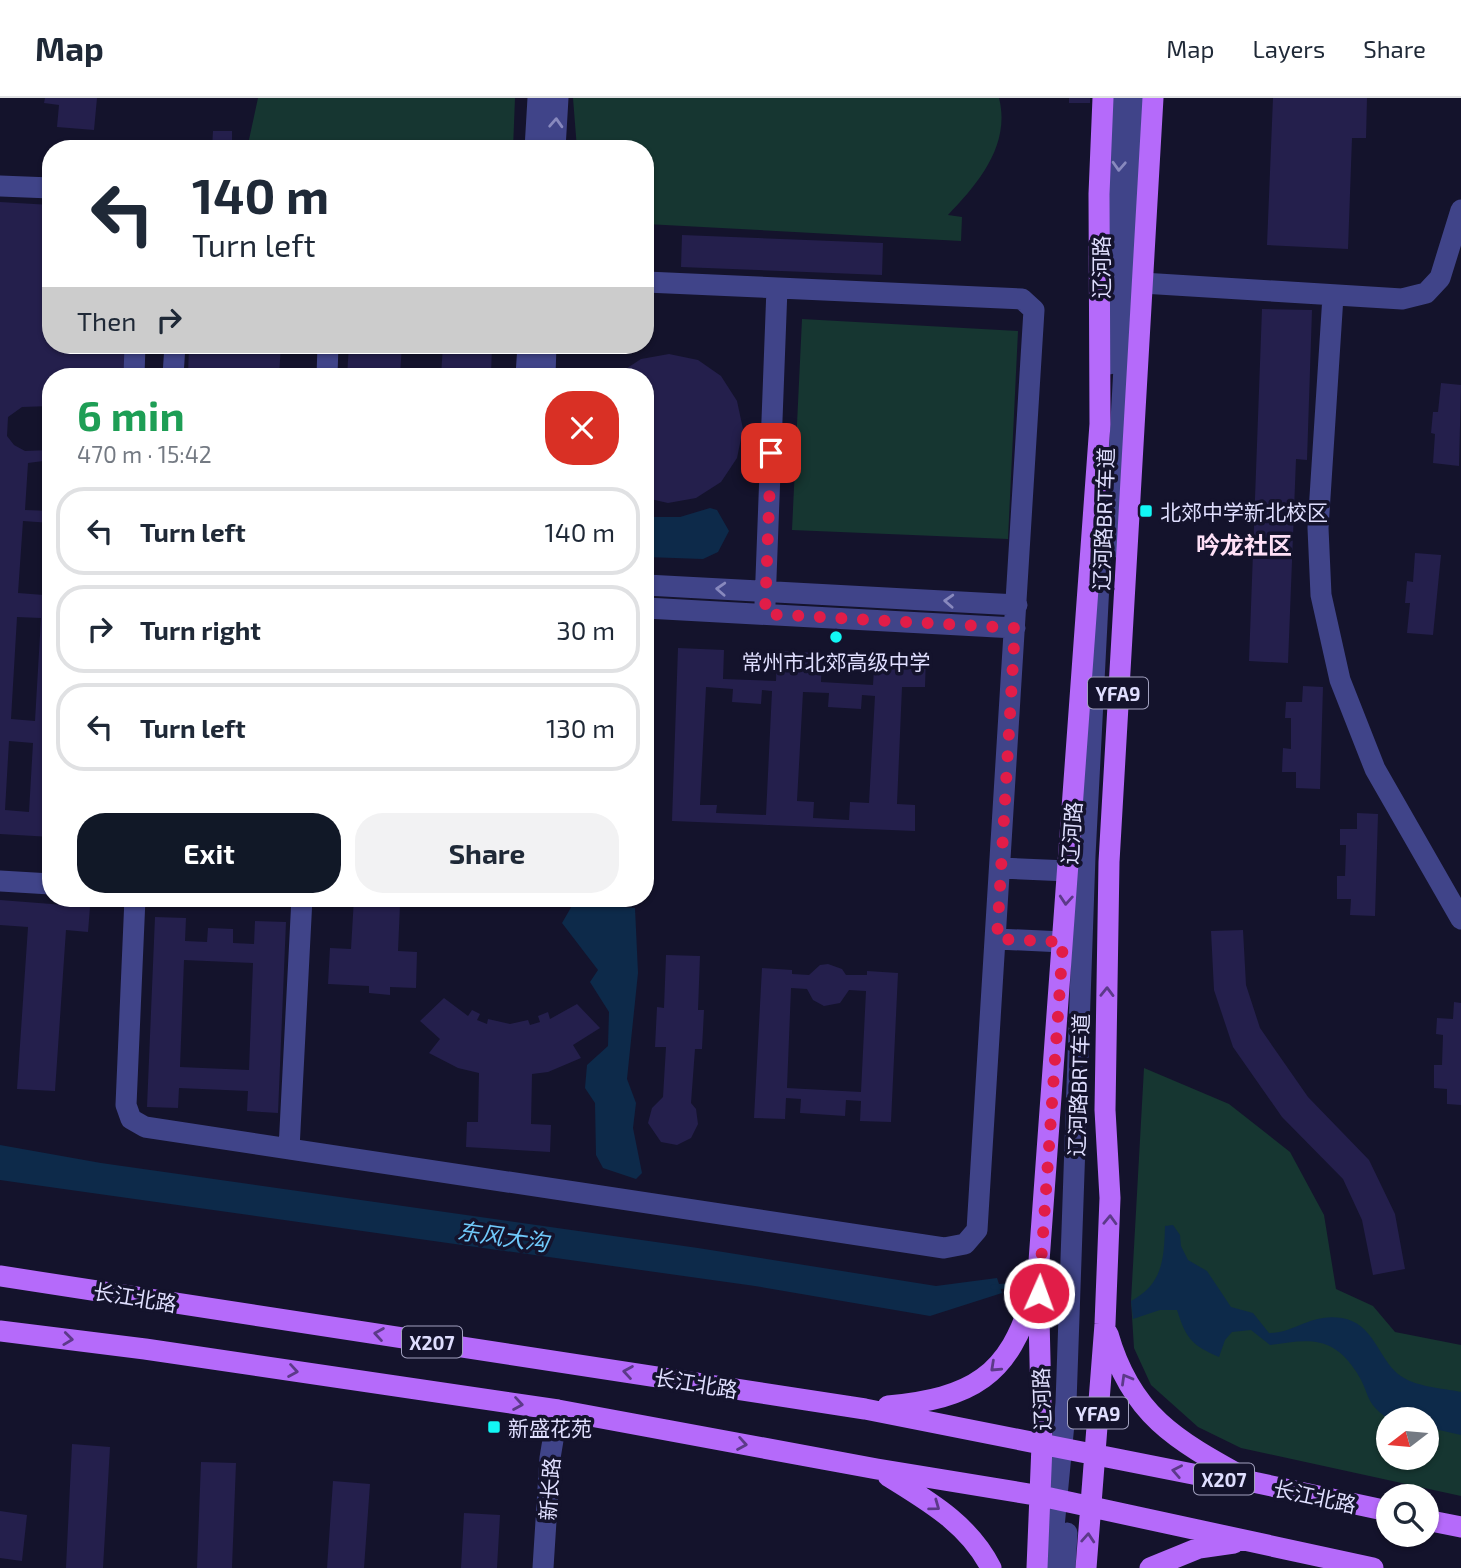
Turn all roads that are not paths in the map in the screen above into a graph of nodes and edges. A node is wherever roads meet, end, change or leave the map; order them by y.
1 (538, 98) edge
2 (558, 98) edge
3 (1103, 98) edge
4 (1122, 98) edge
5 (1139, 98) edge
6 (1153, 98) edge
7 (536, 140) edge
8 (556, 140) edge
9 (0, 186) edge
10 (42, 188) edge
11 (1461, 210) edge
12 (654, 282) edge
13 (1142, 283) junction
14 (777, 288) junction
15 (1333, 296) junction
16 (654, 585) edge
17 (766, 592) junction
18 (1017, 605) junction
19 (654, 608) edge
20 (765, 614) junction
21 (1015, 628) junction
22 (1001, 868) junction
23 (1068, 871) junction
24 (0, 881) edge
25 (42, 883) edge
26 (135, 907) edge
27 (302, 907) edge
28 (1461, 919) edge
29 (997, 939) junction
30 (1063, 942) junction
31 (289, 1149) junction
32 (0, 1276) edge
33 (1076, 1280) junction
34 (1034, 1310) junction
35 (1105, 1322) junction
36 (0, 1331) edge
37 (865, 1409) junction
38 (558, 1410) junction
39 (1058, 1448) junction
40 (1094, 1455) junction
41 (877, 1469) junction
42 (1253, 1482) junction
43 (1055, 1499) junction
44 (1090, 1507) junction
45 (1376, 1508) edge
46 (1439, 1523) edge
47 (1461, 1527) edge
48 (1247, 1541) junction
49 (543, 1568) edge
50 (991, 1568) edge
51 (1037, 1568) edge
52 (1050, 1568) edge
53 (1065, 1568) edge
54 (1086, 1568) edge
55 (1150, 1568) edge
56 (1373, 1568) edge

1 - 7 street
8 -> 2 street
3 - 23 main road, 辽河路 / YFA9
4 -> 33 street, 辽河路BRT车道
5 - 33 street, 辽河路BRT车道
6 - 13 main road, 辽河路 / YFA9
9 - 10 street
11 - 15 street
12 - 14 street
13 - 15 street
35 -> 13 main road, 辽河路 / YFA9
14 - 17 street
14 - 18 street
15 - 28 street
17 -> 16 street
18 -> 17 street
17 - 20 street
18 - 21 street
19 - 20 street
20 - 21 street
21 - 22 street
22 - 23 street
22 - 29 street
23 -> 30 main road, 辽河路 / YFA9
24 - 25 street
26 - 31 street
27 - 31 street
29 - 30 street
29 - 31 street
30 - 34 main road, 辽河路 / YFA9
37 -> 32 main road, 长江北路 / X207
33 - 39 street, 辽河路BRT车道
34 -> 37 main road
34 - 39 main road, 辽河路 / YFA9
35 - 40 main road, 辽河路 / YFA9
42 -> 35 main road
36 -> 38 main road, X207
37 - 39 main road, 长江北路 / X207
38 -> 41 main road, X207
38 - 49 street, 新长路
39 - 40 main road, 长江北路 / X207
39 - 43 street, 辽河路BRT车道
39 - 43 main road, 辽河路 / YFA9
42 -> 40 main road, 长江北路 / X207
40 - 44 main road, 辽河路 / YFA9
41 - 43 main road, X207
41 -> 50 main road
42 - 45 main road, 长江北路 / X207
43 - 44 main road, X207
43 - 51 main road, 辽河路 / YFA9
43 - 52 street, 辽河路BRT车道
43 - 53 street, 辽河路BRT车道
44 - 48 main road, X207
54 -> 44 main road, 辽河路 / YFA9
46 - 47 main road
48 - 55 main road
48 - 56 main road, X207

